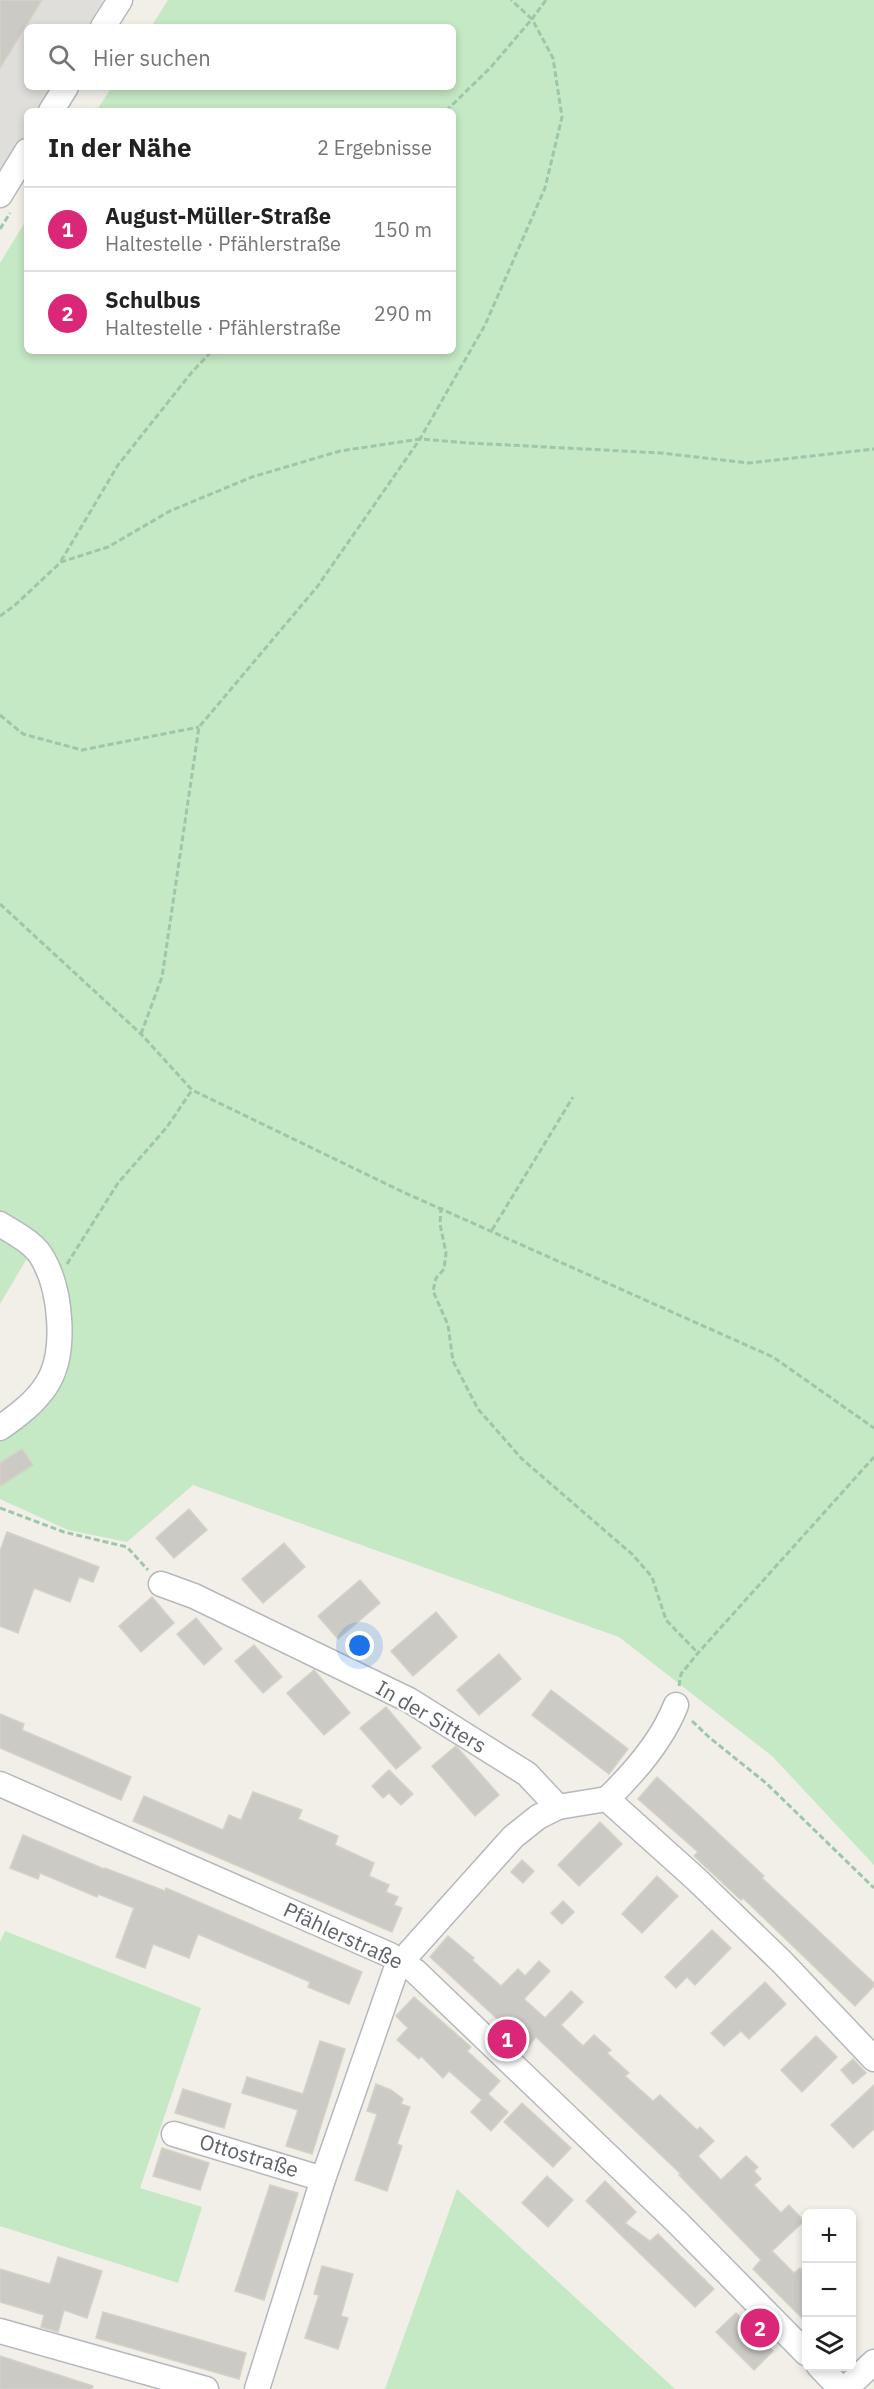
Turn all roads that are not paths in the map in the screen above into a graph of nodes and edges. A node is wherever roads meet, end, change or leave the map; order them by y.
1 (120, 0) edge
2 (105, 24) edge
3 (64, 90) edge
4 (53, 108) edge
5 (24, 156) edge
6 (0, 195) edge
7 (0, 1224) edge
8 (0, 1428) edge
9 (161, 1584) road end
10 (676, 1705) road end
11 (0, 1784) edge
12 (607, 1799) junction
13 (558, 1807) junction
14 (402, 1961) junction
15 (874, 2058) edge
16 (174, 2134) dead end
17 (323, 2179) junction
18 (0, 2331) edge
19 (802, 2349) edge
20 (874, 2362) edge
21 (823, 2371) edge
22 (207, 2389) edge
23 (257, 2389) edge
24 (843, 2389) edge

1 - 2 street
3 - 4 street
5 - 6 street
7 - 8 street
9 - 13 street, In der Sitters
10 - 12 street
11 - 14 street, Pfählerstraße
12 - 13 street
12 - 15 street
13 - 14 street
14 - 17 street
14 - 19 street, Pfählerstraße
16 - 17 street, Ottostraße
17 - 23 street
18 - 22 street
20 - 24 street
21 - 24 street

